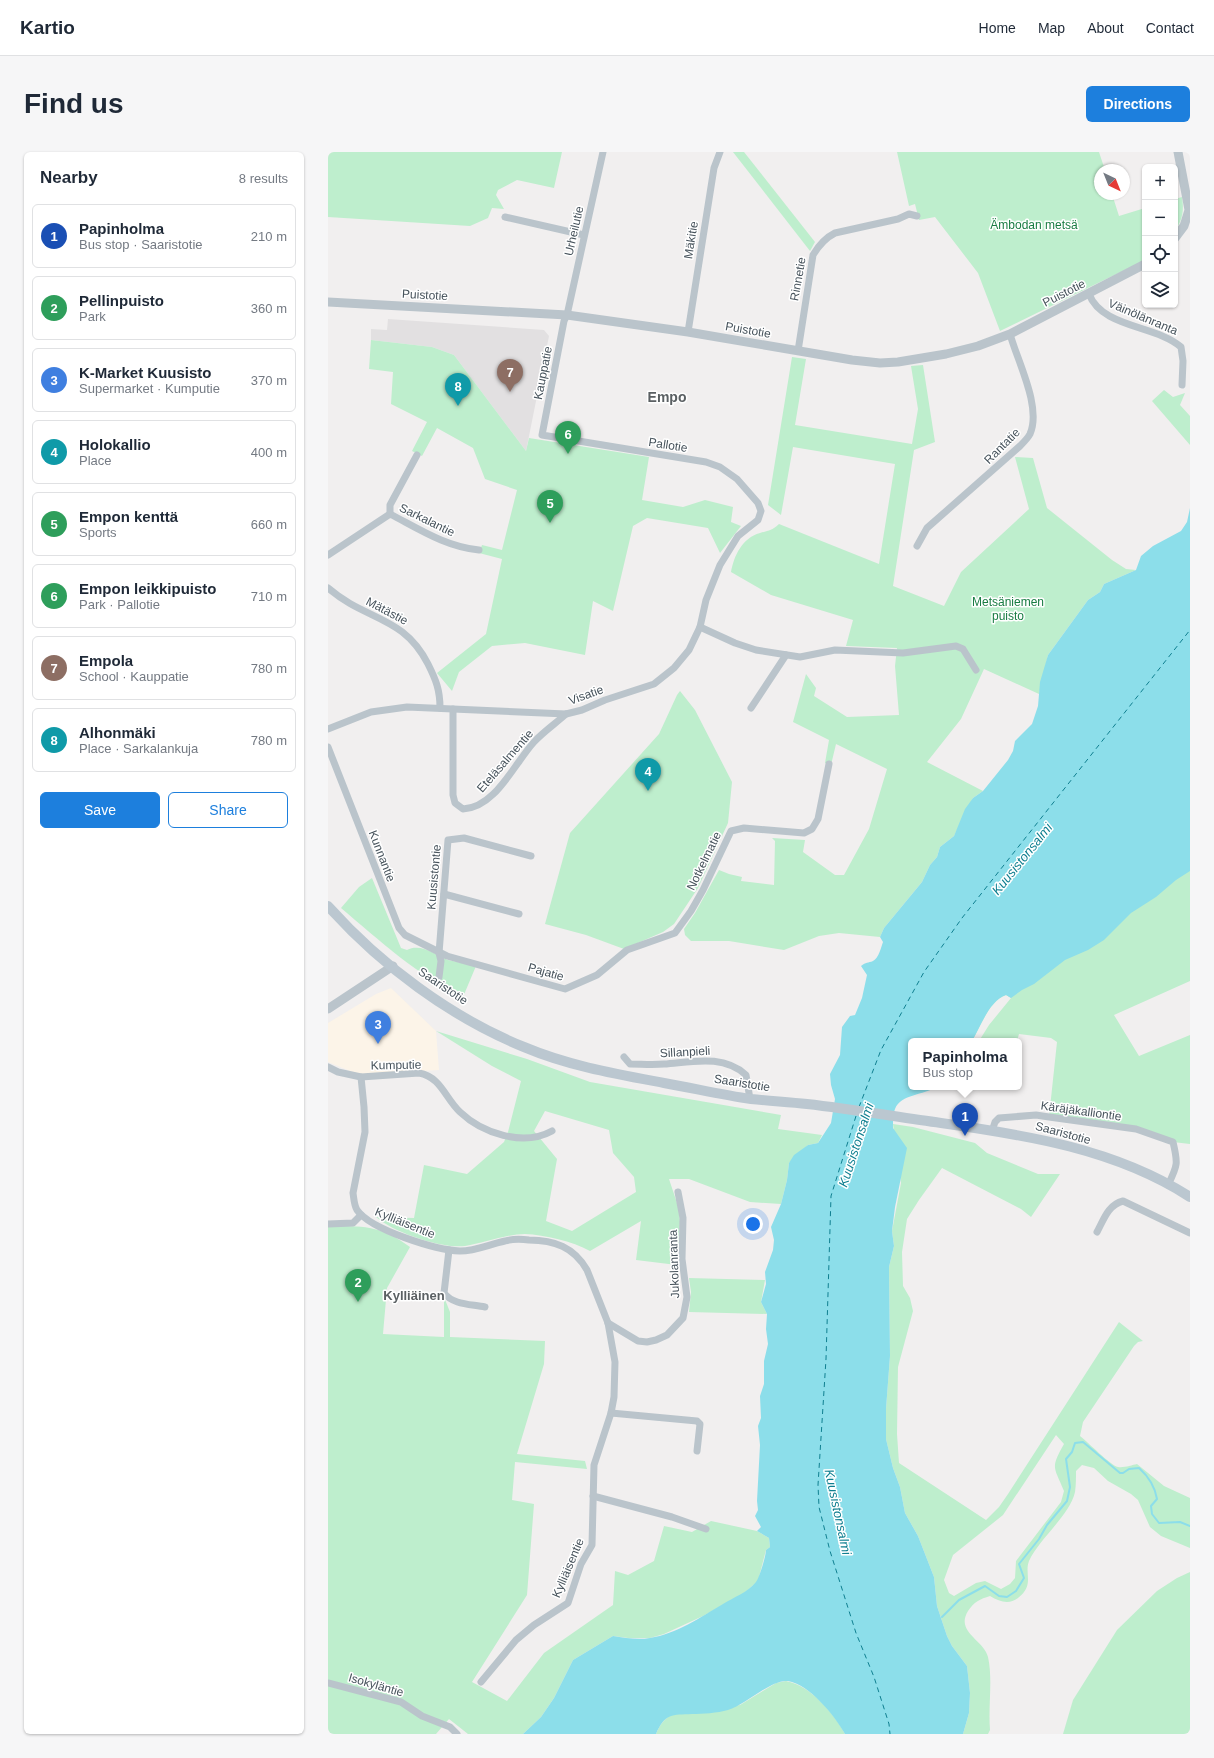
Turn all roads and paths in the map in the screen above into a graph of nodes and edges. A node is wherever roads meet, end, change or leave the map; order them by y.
1 (603, 152) edge
2 (720, 152) edge
3 (1178, 152) edge
4 (917, 216) dead end
5 (505, 217) dead end
6 (584, 236) junction
7 (1176, 236) edge
8 (1142, 266) edge
9 (1089, 294) junction
10 (328, 302) edge
11 (567, 315) junction
12 (688, 332) junction
13 (1010, 334) junction
14 (798, 351) junction
15 (1182, 385) dead end
16 (542, 435) joint
17 (417, 455) dead end
18 (390, 514) junction
19 (758, 520) joint
20 (917, 546) dead end
21 (479, 550) dead end
22 (328, 555) edge
23 (328, 588) edge
24 (700, 627) junction
25 (786, 655) junction
26 (976, 670) dead end
27 (440, 708) junction
28 (751, 708) dead end
29 (453, 709) junction
30 (566, 714) junction
31 (328, 728) edge
32 (328, 747) edge
33 (829, 764) dead end
34 (531, 856) dead end
35 (444, 894) junction
36 (328, 906) edge
37 (519, 914) dead end
38 (680, 926) joint
39 (439, 952) junction
40 (393, 966) junction
41 (439, 977) dead end
42 (328, 1009) edge
43 (624, 1057) dead end
44 (328, 1067) edge
45 (361, 1077) junction
46 (750, 1099) junction
47 (992, 1130) junction
48 (552, 1131) dead end
49 (1168, 1185) junction
50 (678, 1192) dead end
51 (1190, 1197) edge
52 (362, 1215) junction
53 (328, 1224) edge
54 (1097, 1232) dead end
55 (1190, 1234) edge
56 (448, 1250) junction
57 (485, 1307) dead end
58 (608, 1323) junction
59 (611, 1413) junction
60 (697, 1451) dead end
61 (593, 1496) junction
62 (706, 1529) dead end
63 (481, 1682) dead end
64 (328, 1683) edge
65 (457, 1734) edge

1 - 6 street, Urheilutie
2 - 12 street, Mäkitie
3 - 7 street
4 - 14 street, Rinnetie
5 - 6 street
6 - 11 street, Urheilutie
8 - 9 street, Puistotie
9 - 13 street, Puistotie
9 - 15 street, Väinölänranta
10 - 11 street, Puistotie
11 - 12 street, Puistotie
11 - 16 street, Kauppatie
12 - 14 street, Puistotie
13 - 14 street, Puistotie
13 - 20 street, Rantatie
16 - 19 street, Pallotie
17 - 18 street
18 - 21 street, Sarkalantie
18 - 22 street, Sarkalantie
19 - 24 street, Visatie
23 - 27 street, Mätästie
24 - 25 street
24 - 30 street, Visatie
25 - 26 street
25 - 28 street
27 - 29 street, Visatie
27 - 31 street, Visatie
29 - 30 street, Visatie
29 - 30 street, Eteläsalmentie
32 - 39 street, Kunnantie
33 - 38 street, Notkelmatie
34 - 35 street, Kuusistontie
35 - 37 street
35 - 39 street, Kuusistontie
36 - 40 main road, Saaristotie
38 - 39 street, Pajatie
39 - 41 street, Kuusistontie
40 - 42 street
40 - 46 main road, Saaristotie
43 - 46 street, Sillanpieli
44 - 45 street
45 - 48 street, Kumputie
45 - 52 street, Kylliäisentie
46 - 47 main road, Saaristotie
47 - 49 main road, Saaristotie
47 - 49 street, Käräjäkalliontie
49 - 51 main road, Saaristotie
50 - 58 street, Jukolanranta
52 - 53 street
52 - 56 street, Kylliäisentie
54 - 55 street
56 - 57 street
56 - 58 street, Kylliäisentie
58 - 59 street, Kylliäisentie
59 - 60 street
59 - 61 street, Kylliäisentie
61 - 62 street
61 - 63 street, Kylliäisentie
64 - 65 street, Isokyläntie

